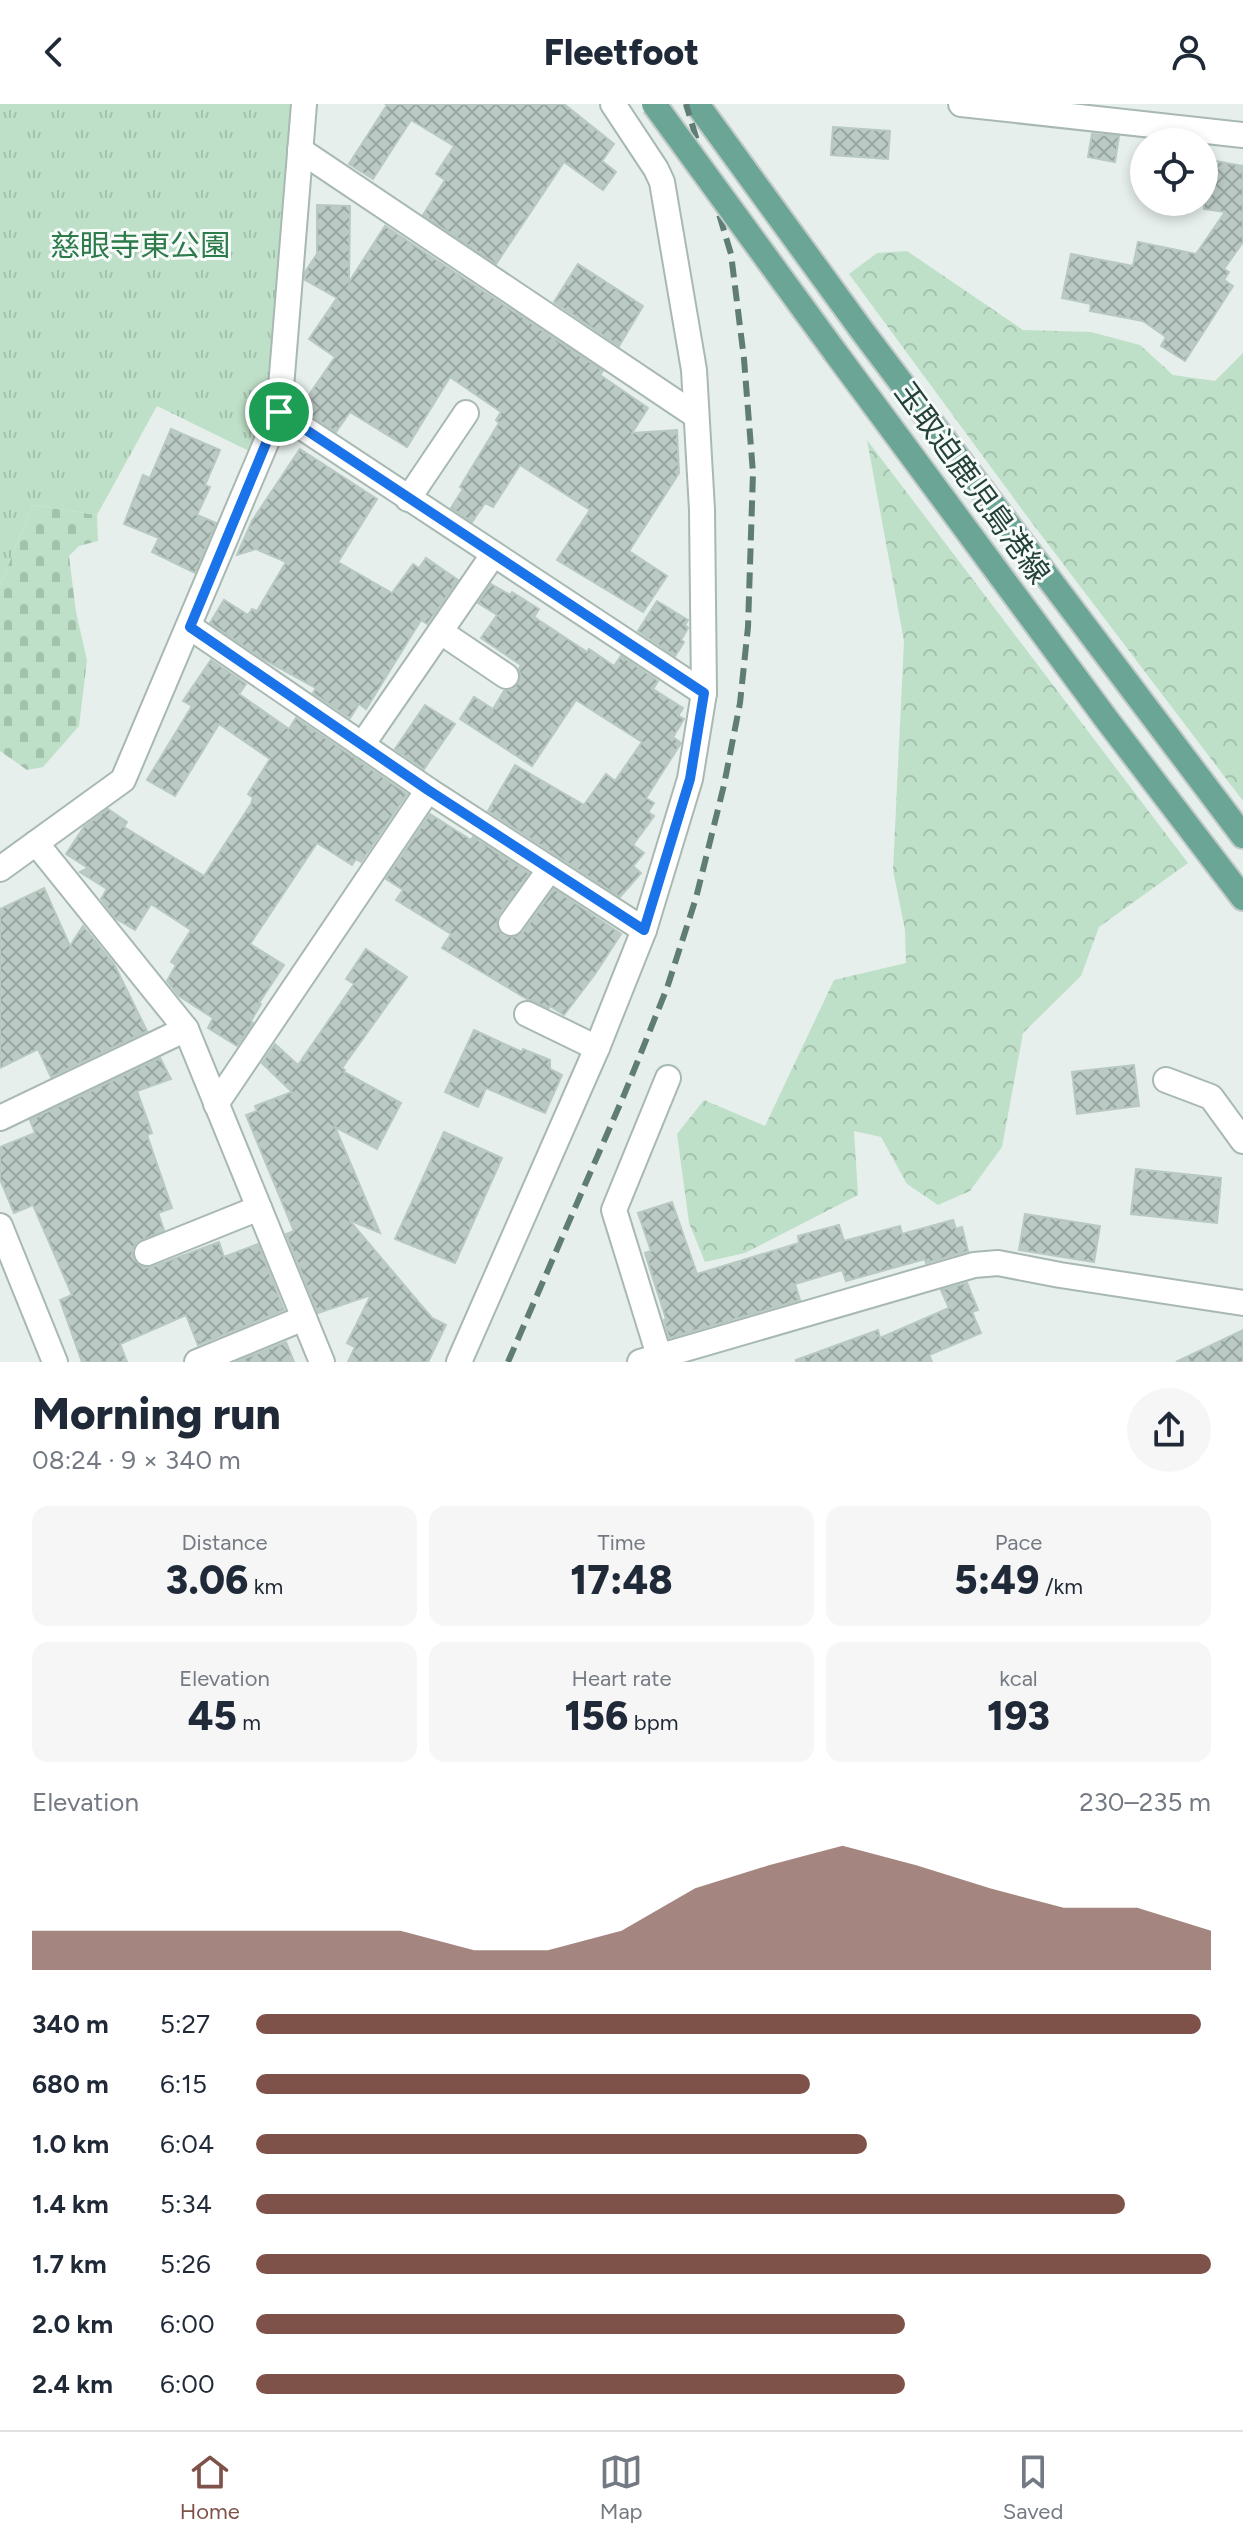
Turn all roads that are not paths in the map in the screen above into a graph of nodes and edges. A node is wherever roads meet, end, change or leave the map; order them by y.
1 (304, 104) edge
2 (613, 104) edge
3 (654, 104) edge
4 (697, 104) edge
5 (961, 104) edge
6 (1243, 135) edge
7 (300, 150) junction
8 (279, 412) junction
9 (466, 413) dead end
10 (695, 415) junction
11 (408, 499) junction
12 (493, 555) junction
13 (190, 627) junction
14 (441, 632) junction
15 (506, 676) dead end
16 (704, 693) junction
17 (362, 745) junction
18 (428, 790) junction
19 (1243, 836) edge
20 (36, 843) junction
21 (0, 869) edge
22 (550, 869) junction
23 (1243, 898) edge
24 (511, 923) dead end
25 (644, 930) junction
26 (527, 1014) dead end
27 (186, 1029) junction
28 (597, 1048) junction
29 (668, 1078) dead end
30 (1166, 1080) dead end
31 (216, 1104) junction
32 (0, 1118) edge
33 (1243, 1141) edge
34 (259, 1208) junction
35 (0, 1226) edge
36 (147, 1253) dead end
37 (1243, 1303) edge
38 (304, 1318) junction
39 (653, 1360) edge
40 (55, 1362) edge
41 (197, 1362) edge
42 (322, 1362) edge
43 (459, 1362) edge

1 - 7 street
2 - 10 street
3 - 23 main road, 玉取迫鹿児島港線, bridge
4 - 19 main road, 玉取迫鹿児島港線
5 - 6 street
7 - 8 street
7 - 10 street
8 - 11 street
8 - 13 street
9 - 11 street
10 - 16 street
11 - 12 street
12 - 14 street
12 - 16 street
13 - 17 street
13 - 20 street
14 - 15 street
14 - 17 street
16 - 25 street
17 - 18 street
18 - 22 street
18 - 31 street
20 - 21 street
20 - 27 street
22 - 24 street
22 - 25 street
25 - 28 street
26 - 28 street
27 - 31 street
27 - 32 street
28 - 43 street
29 - 39 street
30 - 33 street
31 - 34 street
34 - 36 street
34 - 38 street
35 - 40 street
37 - 39 street
38 - 41 street
38 - 42 street

